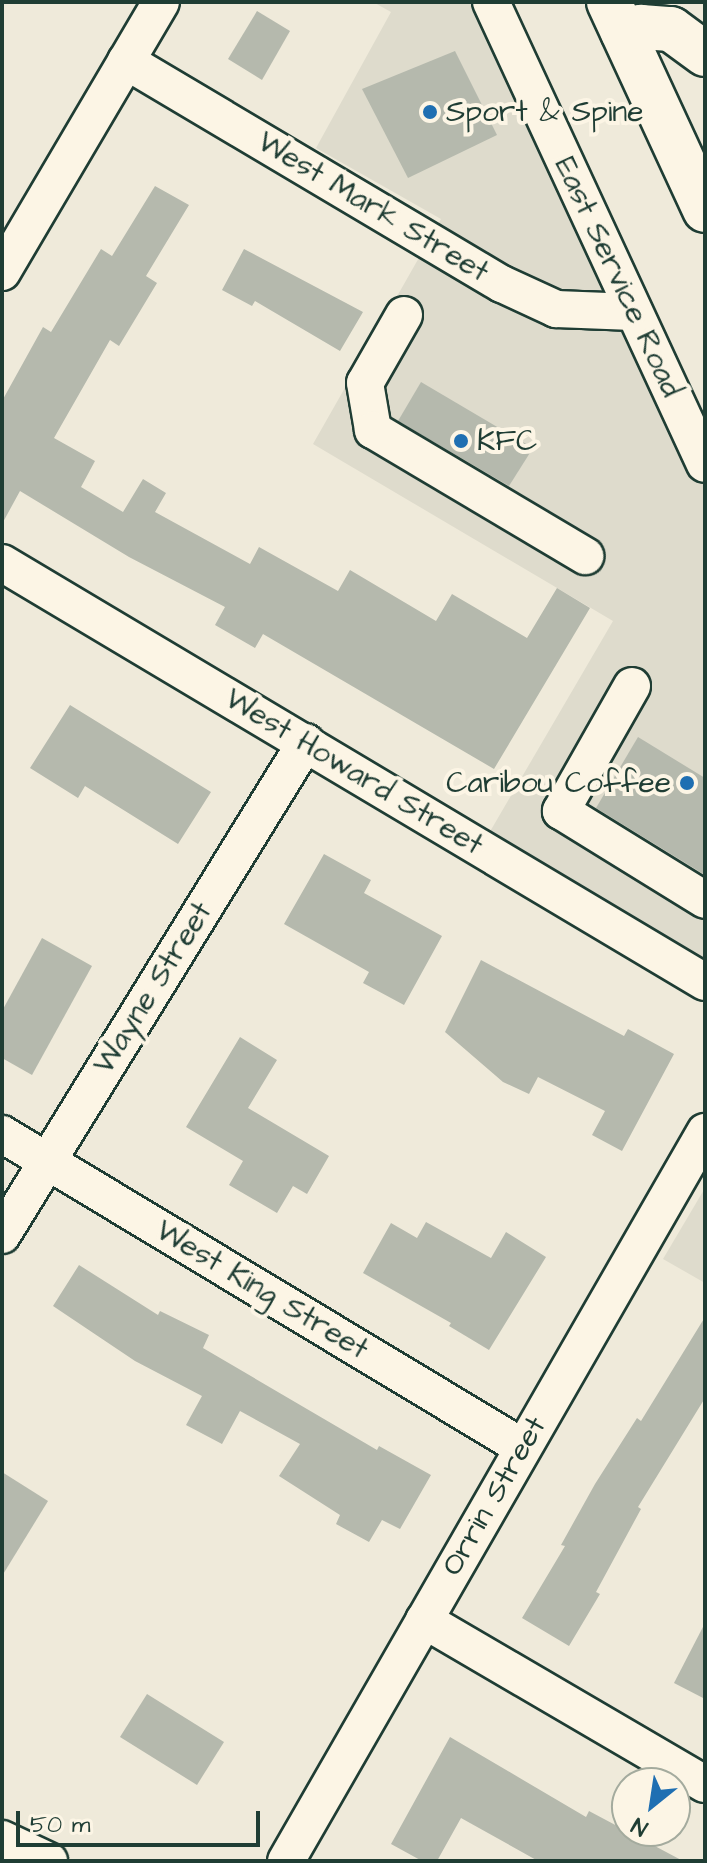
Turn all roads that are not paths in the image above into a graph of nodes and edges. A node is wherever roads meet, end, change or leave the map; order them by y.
1 (161, 2) edge
2 (491, 2) edge
3 (690, 2) edge
4 (616, 17) edge
5 (705, 34) edge
6 (705, 54) edge
7 (126, 61) junction
8 (705, 210) edge
9 (2, 272) edge
10 (633, 312) junction
11 (404, 315) dead end
12 (705, 464) edge
13 (585, 556) dead end
14 (2, 563) edge
15 (632, 686) dead end
16 (306, 742) junction
17 (705, 900) edge
18 (705, 982) edge
19 (705, 1132) edge
20 (2, 1134) edge
21 (46, 1160) junction
22 (2, 1235) edge
23 (522, 1447) junction
24 (424, 1620) junction
25 (705, 1784) edge
26 (2, 1839) edge
27 (49, 1861) edge
28 (286, 1861) edge

1 - 7 street
2 - 10 street, East Service Road
3 - 5 highway
4 - 6 highway
4 - 8 highway
7 - 9 street
7 - 10 street, West Mark Street
10 - 12 street, East Service Road
11 - 13 street
14 - 16 street, West Howard Street
15 - 17 street
16 - 18 street, West Howard Street
16 - 21 street, Wayne Street
19 - 23 street, Orrin Street
20 - 21 street, West King Street
21 - 22 street, Wayne Street
21 - 23 street, West King Street
23 - 24 street, Orrin Street
24 - 25 street
24 - 28 street, Orrin Street
26 - 27 street

